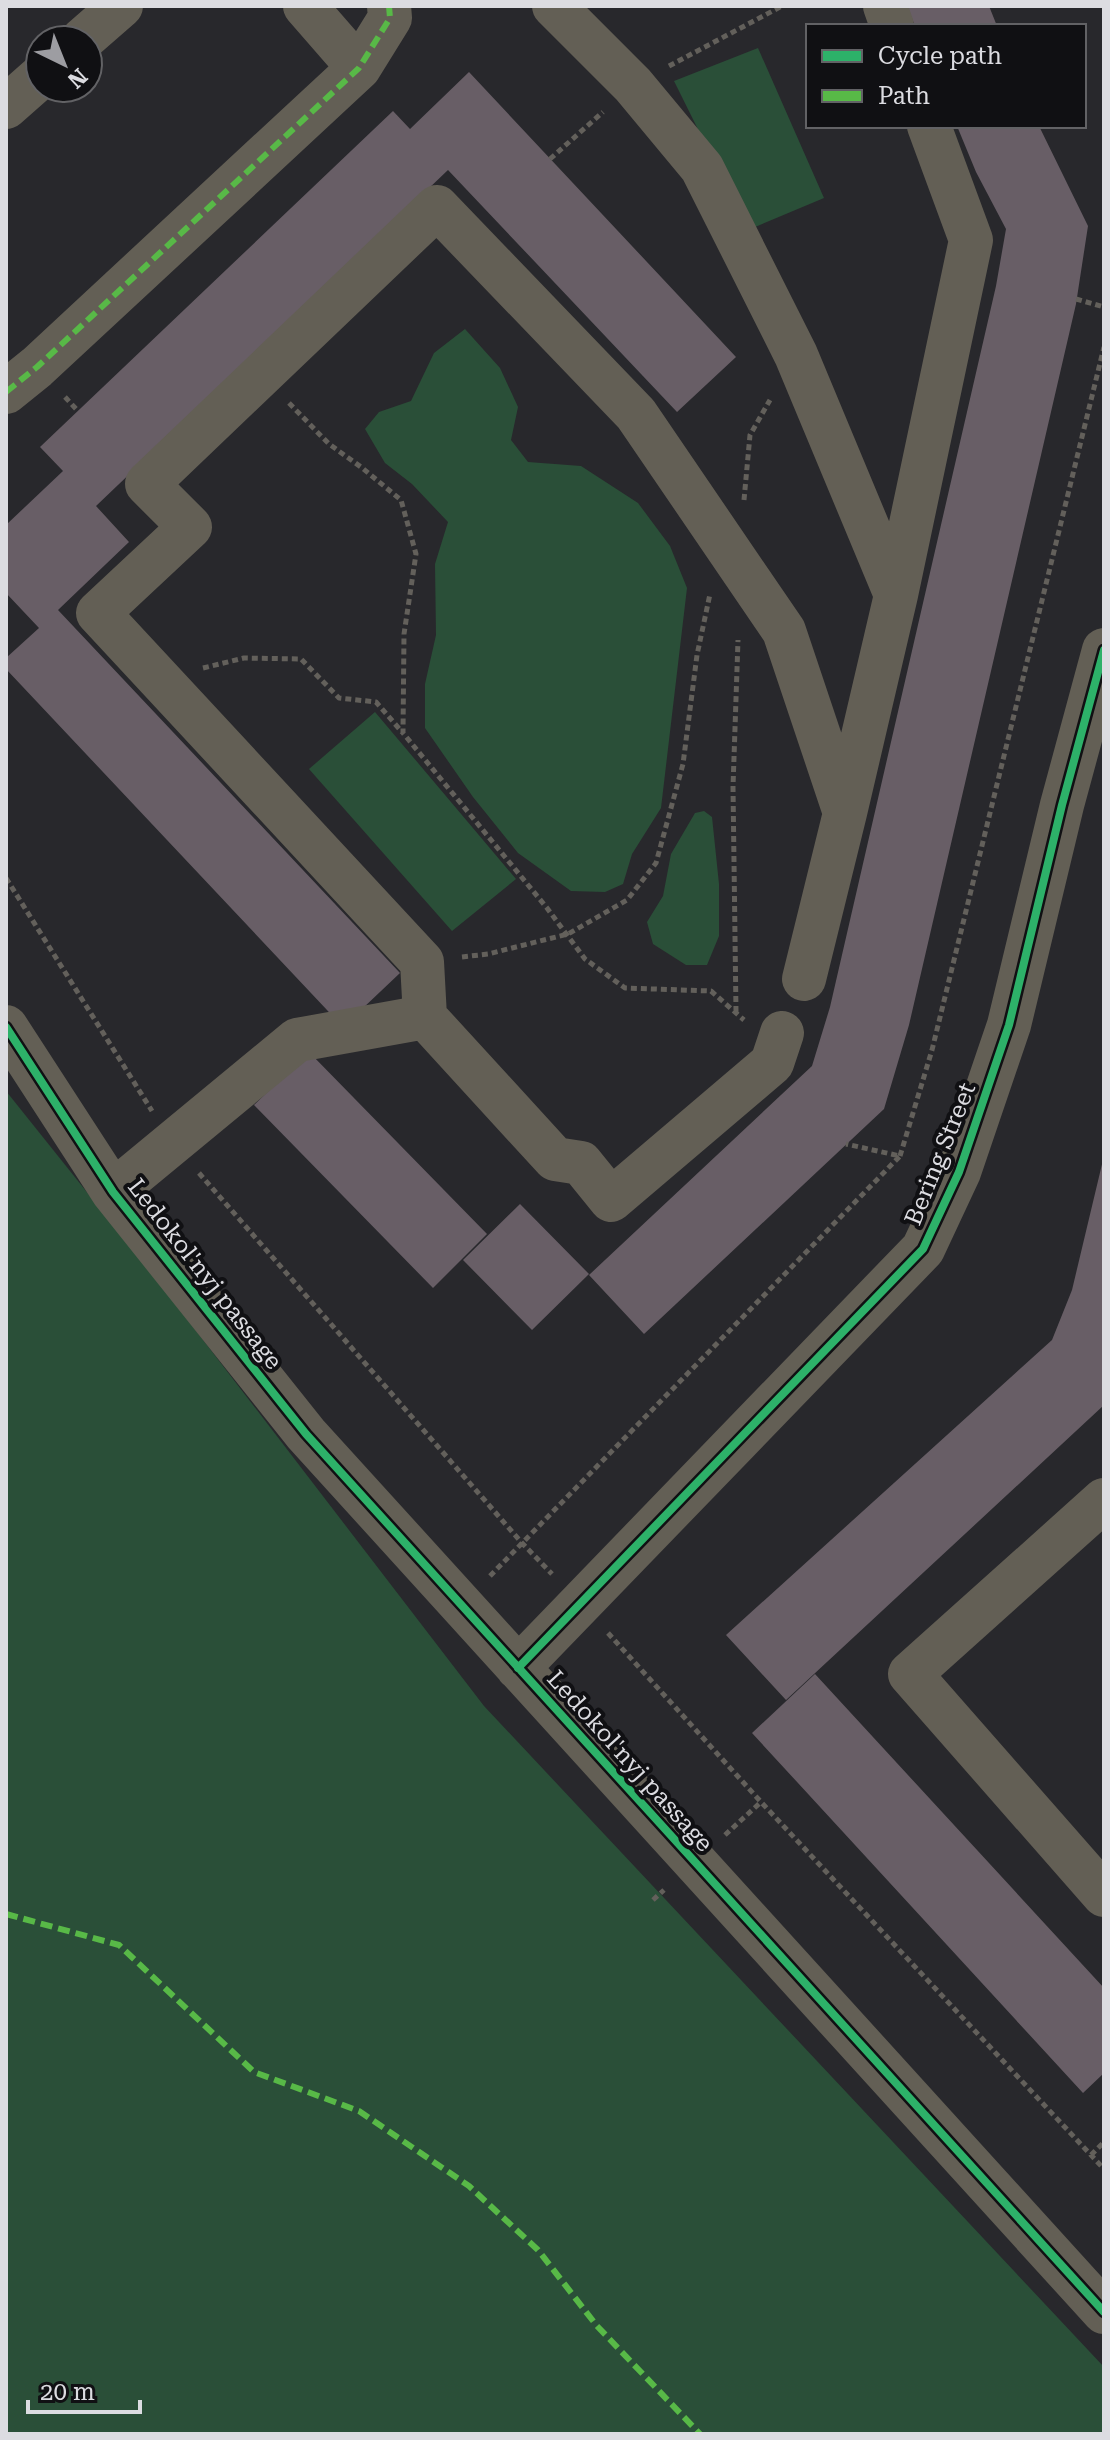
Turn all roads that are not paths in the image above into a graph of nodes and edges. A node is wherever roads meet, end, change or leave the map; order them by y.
1 (121, 6) edge
2 (305, 6) edge
3 (389, 6) edge
4 (554, 6) edge
5 (100, 24) edge
6 (359, 68) junction
7 (24, 91) edge
8 (6, 107) edge
9 (930, 128) edge
10 (6, 392) edge
11 (896, 595) junction
12 (1104, 650) edge
13 (845, 813) junction
14 (804, 979) dead end
15 (425, 1017) junction
16 (6, 1027) edge
17 (777, 1048) road end
18 (113, 1192) junction
19 (1104, 1500) edge
20 (518, 1668) junction
21 (1104, 1895) edge
22 (1104, 2312) edge

1 - 5 street
2 - 6 street
3 - 6 street
4 - 11 street
6 - 10 street
7 - 8 street
9 - 11 street
11 - 13 street
12 - 20 street, Bering Street
13 - 14 street
13 - 15 street
15 - 17 street
15 - 18 street
16 - 18 street, Ledokol'nyj passage
18 - 20 street, Ledokol'nyj passage
19 - 21 street
20 - 22 street, Ledokol'nyj passage

